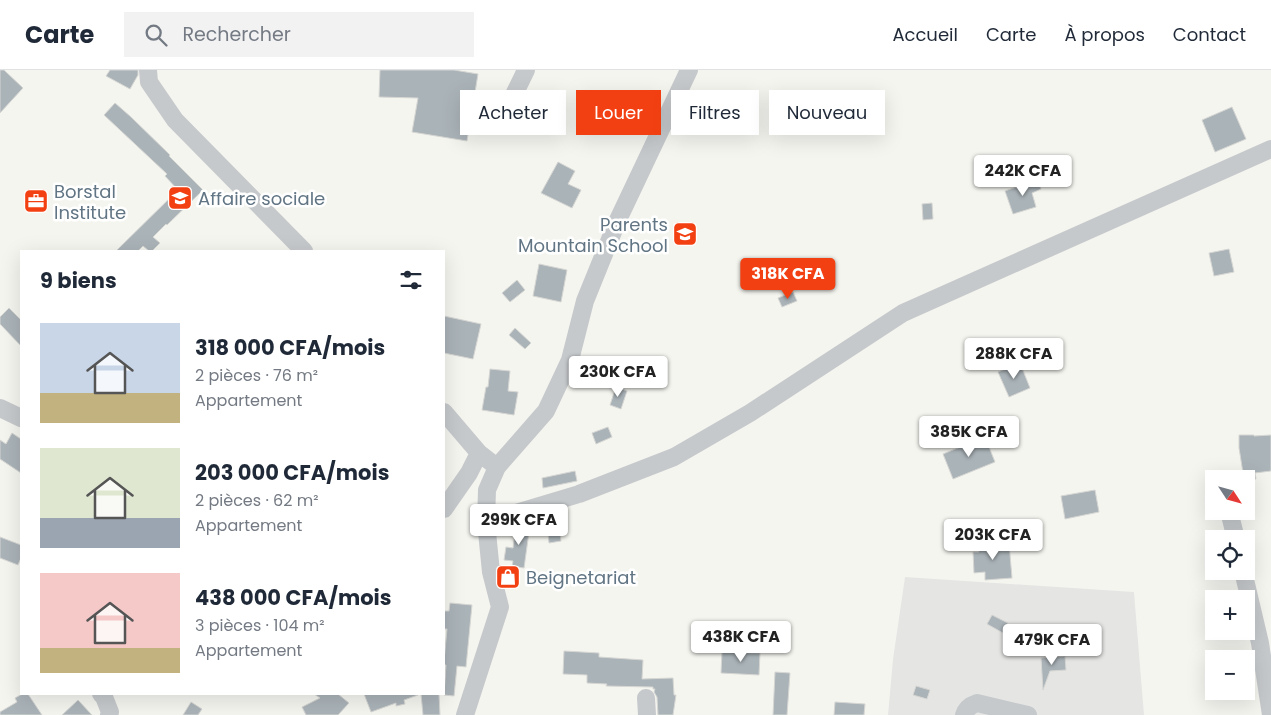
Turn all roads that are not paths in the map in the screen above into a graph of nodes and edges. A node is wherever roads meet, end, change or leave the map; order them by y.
1 (148, 70) edge
2 (526, 70) edge
3 (689, 70) edge
4 (516, 90) edge
5 (1271, 149) edge
6 (303, 250) edge
7 (0, 408) edge
8 (445, 413) edge
9 (20, 418) edge
10 (480, 453) junction
11 (497, 467) junction
12 (445, 508) edge
13 (486, 522) junction
14 (1245, 580) edge
15 (102, 695) edge
16 (110, 715) edge
17 (465, 715) edge
18 (964, 715) edge
19 (1028, 715) edge
20 (1271, 715) edge

1 - 6 street
2 - 4 street
3 - 11 street
5 - 13 street
7 - 9 street
8 - 10 street
10 - 11 street
10 - 12 street
11 - 13 street
13 - 17 street
14 - 20 street
15 - 16 street
18 - 19 street

